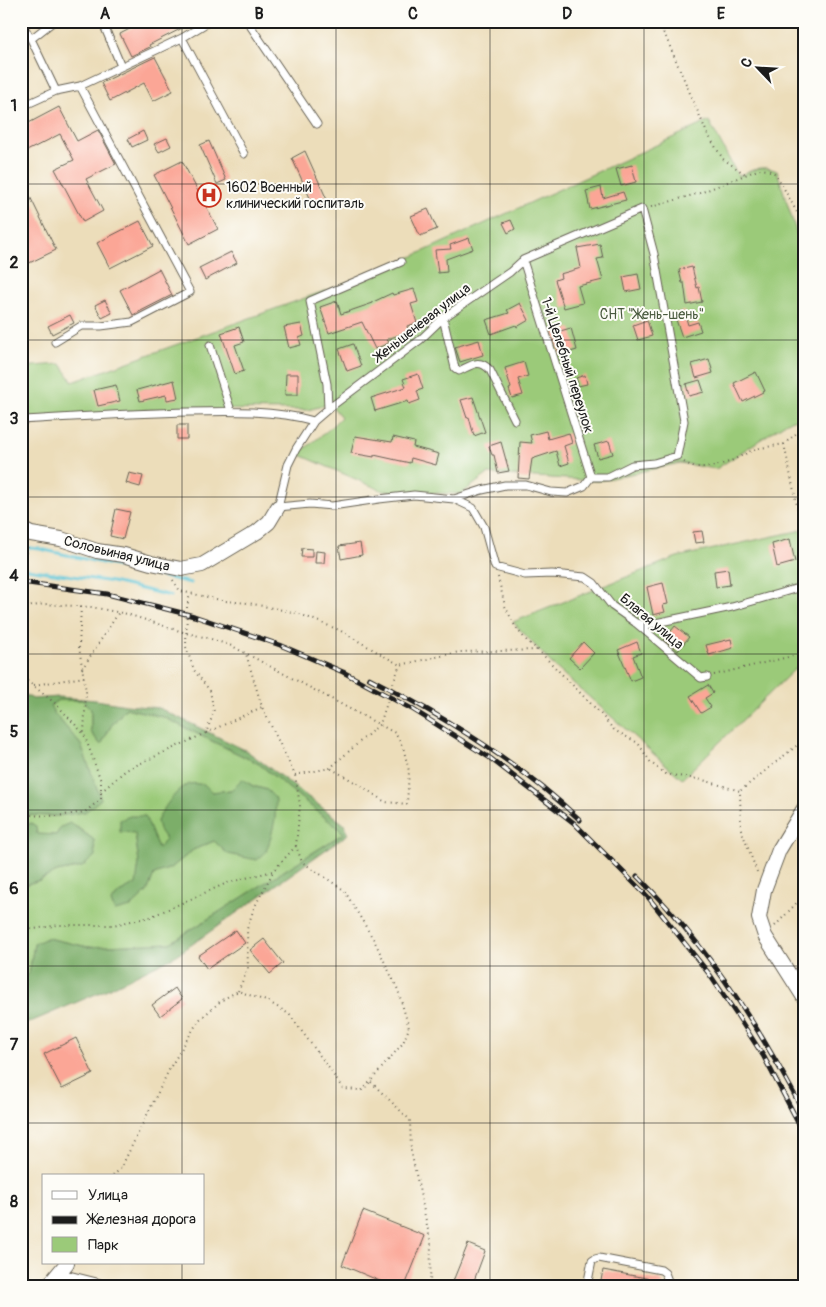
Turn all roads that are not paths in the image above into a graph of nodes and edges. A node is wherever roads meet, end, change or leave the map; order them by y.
1 (54, 21) edge
2 (102, 21) edge
3 (210, 21) edge
4 (247, 21) edge
5 (21, 22) edge
6 (182, 38) junction
7 (31, 39) junction
8 (121, 66) junction
9 (80, 86) junction
10 (56, 91) junction
11 (21, 107) edge
12 (317, 124) dead end
13 (244, 154) dead end
14 (523, 260) junction
15 (401, 262) dead end
16 (443, 318) junction
17 (56, 342) dead end
18 (210, 345) dead end
19 (328, 409) junction
20 (231, 411) junction
21 (21, 420) edge
22 (515, 420) dead end
23 (314, 421) junction
24 (590, 477) junction
25 (454, 500) junction
26 (278, 507) junction
27 (26, 531) edge
28 (805, 586) edge
29 (636, 623) junction
30 (707, 677) road end
31 (805, 807) edge
32 (805, 1000) edge
33 (67, 1264) edge
34 (53, 1281) edge
35 (98, 1286) edge
36 (587, 1286) edge
37 (670, 1286) edge

1 - 7 lane
2 - 8 lane
3 - 6 lane
4 - 12 lane
5 - 7 lane
6 - 8 lane
6 - 13 lane
7 - 10 lane
8 - 9 lane
9 - 10 lane
9 - 17 lane
10 - 11 lane
14 - 16 lane, Женьшеневая улица
14 - 24 lane, 1-й Целебный переулок
14 - 24 lane, Женьшеневая улица
15 - 19 lane
16 - 19 lane, Женьшеневая улица
16 - 22 lane
18 - 20 lane
19 - 23 lane, Соловьиная улица
20 - 21 lane
20 - 23 lane
23 - 26 lane, Соловьиная улица
24 - 25 lane
25 - 26 lane
25 - 29 lane, Благая улица
26 - 27 street, Соловьиная улица
28 - 29 lane
29 - 30 lane, Благая улица
31 - 32 street
33 - 34 street
34 - 35 street
36 - 37 lane

